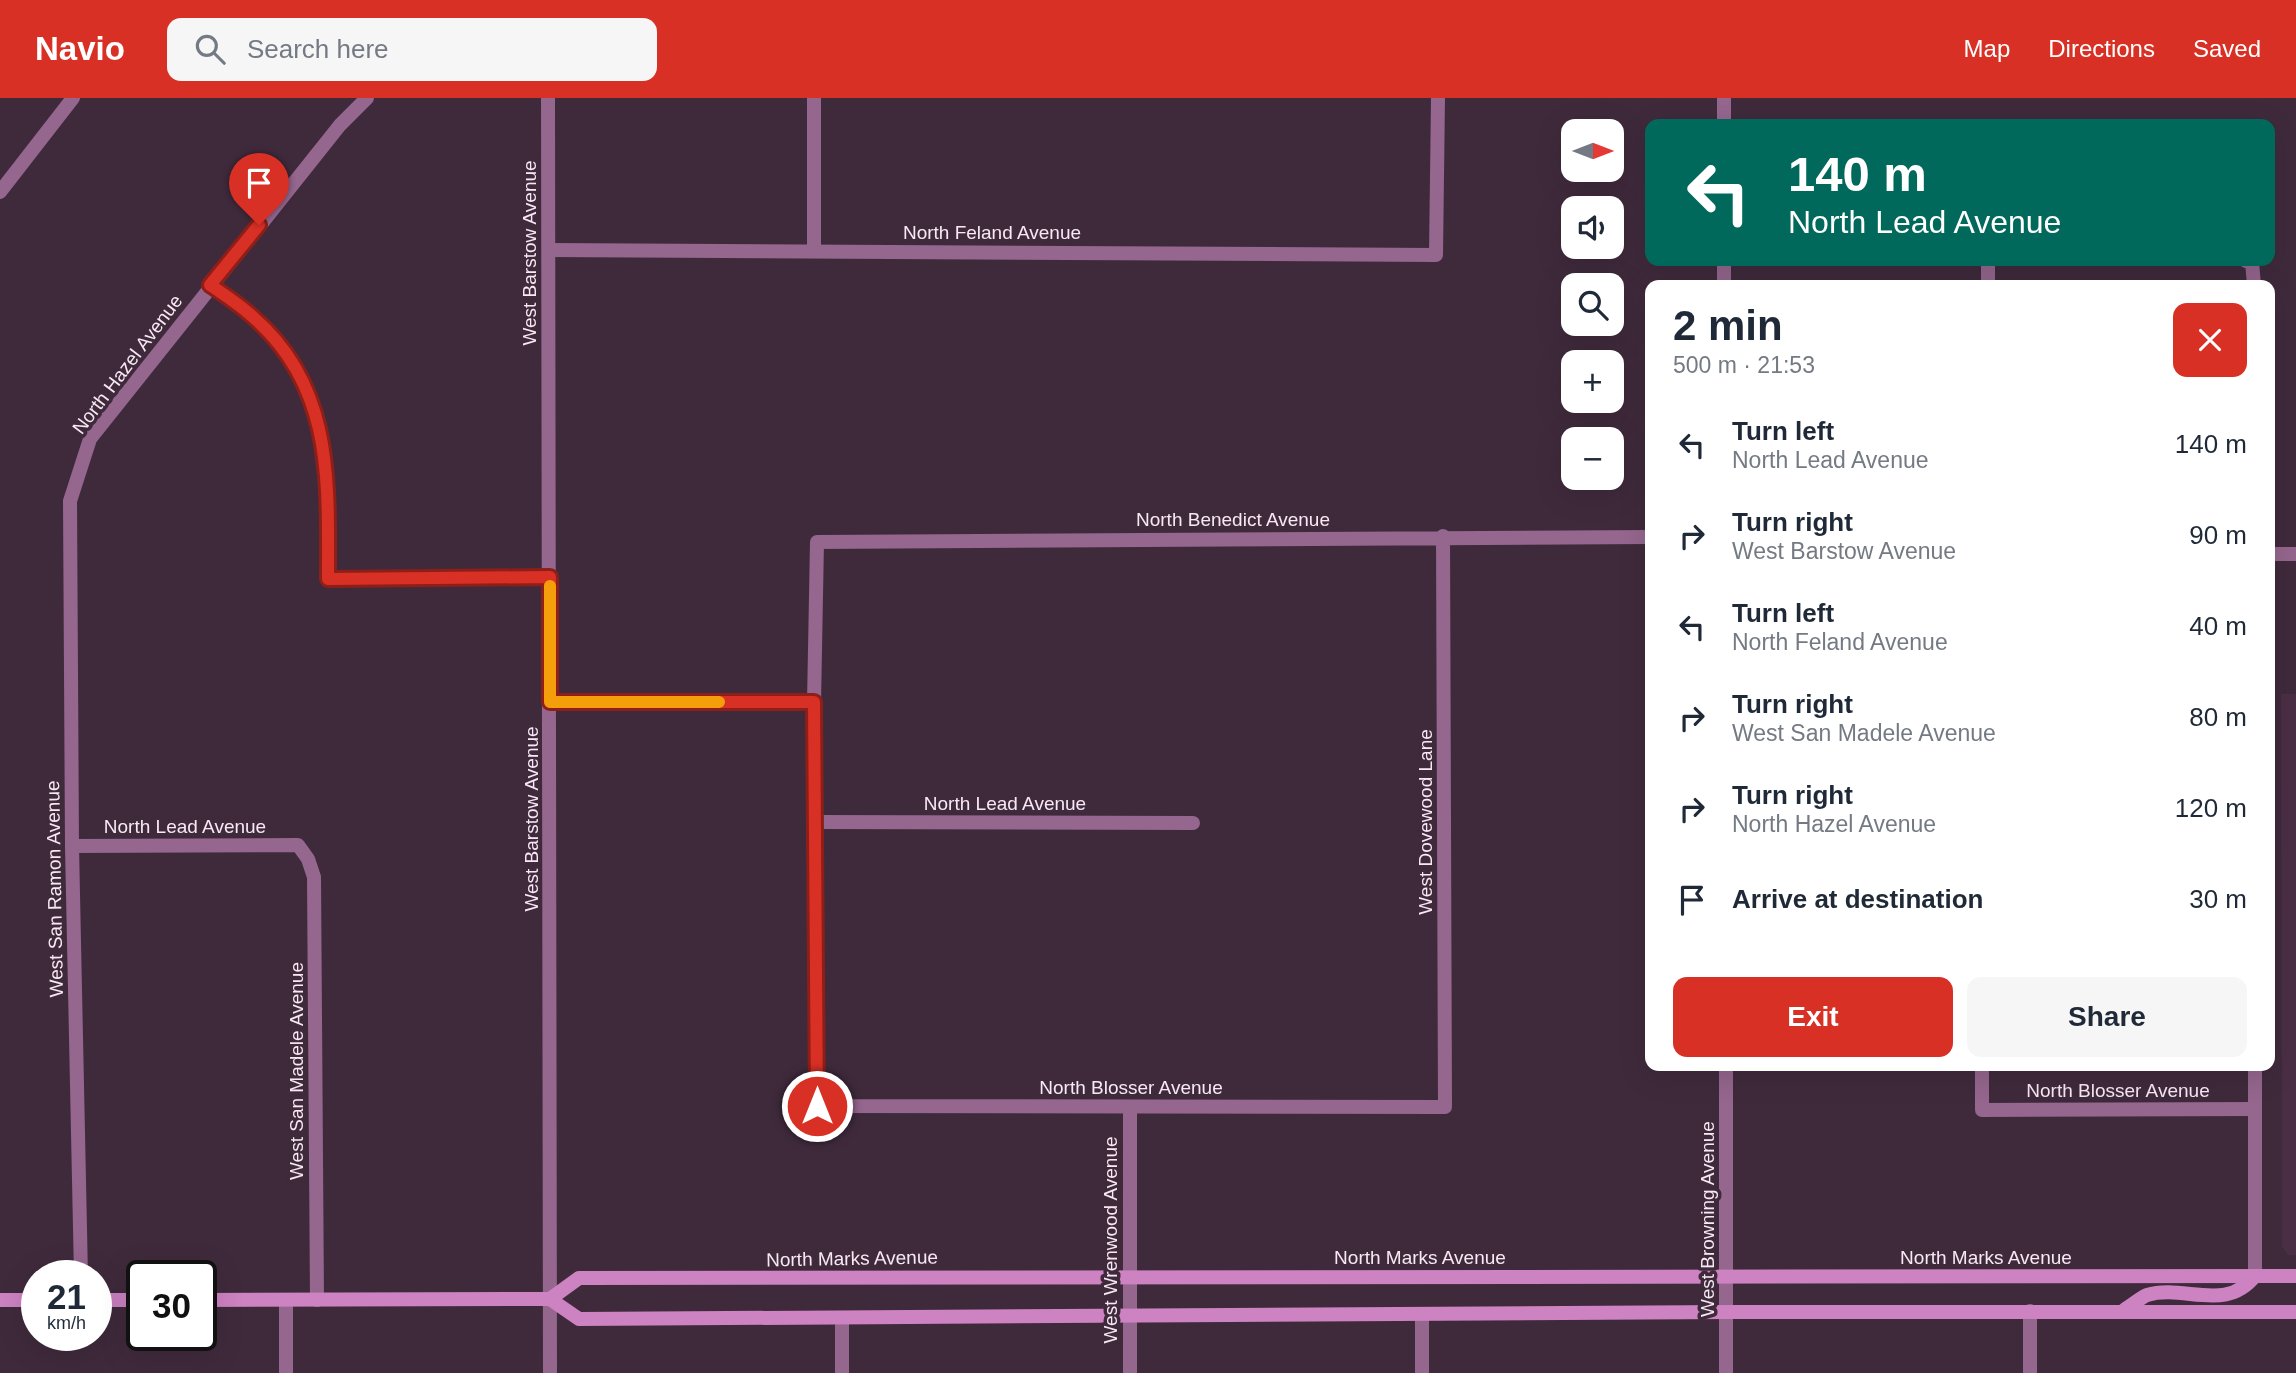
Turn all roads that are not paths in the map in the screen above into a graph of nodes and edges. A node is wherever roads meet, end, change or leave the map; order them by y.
1 (73, 98) edge
2 (367, 98) edge
3 (548, 98) edge
4 (814, 98) edge
5 (1438, 98) edge
6 (1724, 98) edge
7 (1724, 119) edge
8 (0, 192) edge
9 (549, 250) junction
10 (814, 250) junction
11 (210, 285) junction
12 (70, 501) joint
13 (1443, 536) junction
14 (1645, 537) edge
15 (2275, 554) edge
16 (2296, 554) edge
17 (550, 577) junction
18 (550, 702) junction
19 (814, 702) junction
20 (817, 822) junction
21 (1193, 823) dead end
22 (298, 845) joint
23 (72, 846) junction
24 (1726, 1071) edge
25 (1982, 1071) edge
26 (2255, 1071) edge
27 (1130, 1107) junction
28 (1445, 1107) joint
29 (2255, 1109) junction
30 (81, 1260) edge
31 (1129, 1276) junction
32 (2255, 1276) junction
33 (2296, 1276) edge
34 (1726, 1277) junction
35 (550, 1299) junction
36 (0, 1300) edge
37 (21, 1300) edge
38 (217, 1300) edge
39 (286, 1300) junction
40 (317, 1300) junction
41 (2030, 1311) junction
42 (2123, 1311) junction
43 (1726, 1312) junction
44 (2296, 1312) edge
45 (1422, 1315) junction
46 (1129, 1317) junction
47 (842, 1318) junction
48 (286, 1373) edge
49 (550, 1373) edge
50 (842, 1373) edge
51 (1130, 1373) edge
52 (1422, 1373) edge
53 (1726, 1373) edge
54 (2030, 1373) edge

1 - 8 street
2 - 11 street, North Hazel Avenue
3 - 9 street, West Barstow Avenue
4 - 10 street
5 - 10 street, North Feland Avenue
6 - 7 street
9 - 10 street, North Feland Avenue
9 - 17 street, West Barstow Avenue
11 - 12 street, North Hazel Avenue
11 - 17 street
12 - 23 street, West San Ramon Avenue
13 - 14 street, North Benedict Avenue
13 - 19 street, North Benedict Avenue
13 - 28 street, West Dovewood Lane
15 - 16 street
17 - 18 street, West Barstow Avenue
18 - 19 street
18 - 35 street, West Barstow Avenue
19 - 20 street
20 - 21 street, North Lead Avenue
20 - 27 street, North Blosser Avenue
22 - 23 street, North Lead Avenue
22 - 40 street, West San Madele Avenue
23 - 30 street, West San Ramon Avenue
24 - 34 street, West Browning Avenue
25 - 29 street, North Blosser Avenue
26 - 29 street
27 - 28 street, North Blosser Avenue
27 - 31 street, West Wrenwood Avenue
29 - 32 street
31 - 34 main road, North Marks Avenue
31 - 35 main road, North Marks Avenue
31 - 46 street, West Wrenwood Avenue
32 - 33 main road, North Marks Avenue
32 - 34 main road, North Marks Avenue
32 - 42 main road
34 - 43 street, West Browning Avenue
35 - 40 main road
35 - 47 main road
35 - 49 street, West Barstow Avenue
36 - 37 main road
38 - 39 main road
39 - 40 main road
39 - 48 street
41 - 42 main road
41 - 43 main road
41 - 54 street
42 - 44 main road
43 - 45 main road
43 - 53 street, West Browning Avenue
45 - 46 main road
45 - 52 street
46 - 47 main road
46 - 51 street, West Wrenwood Avenue
47 - 50 street

